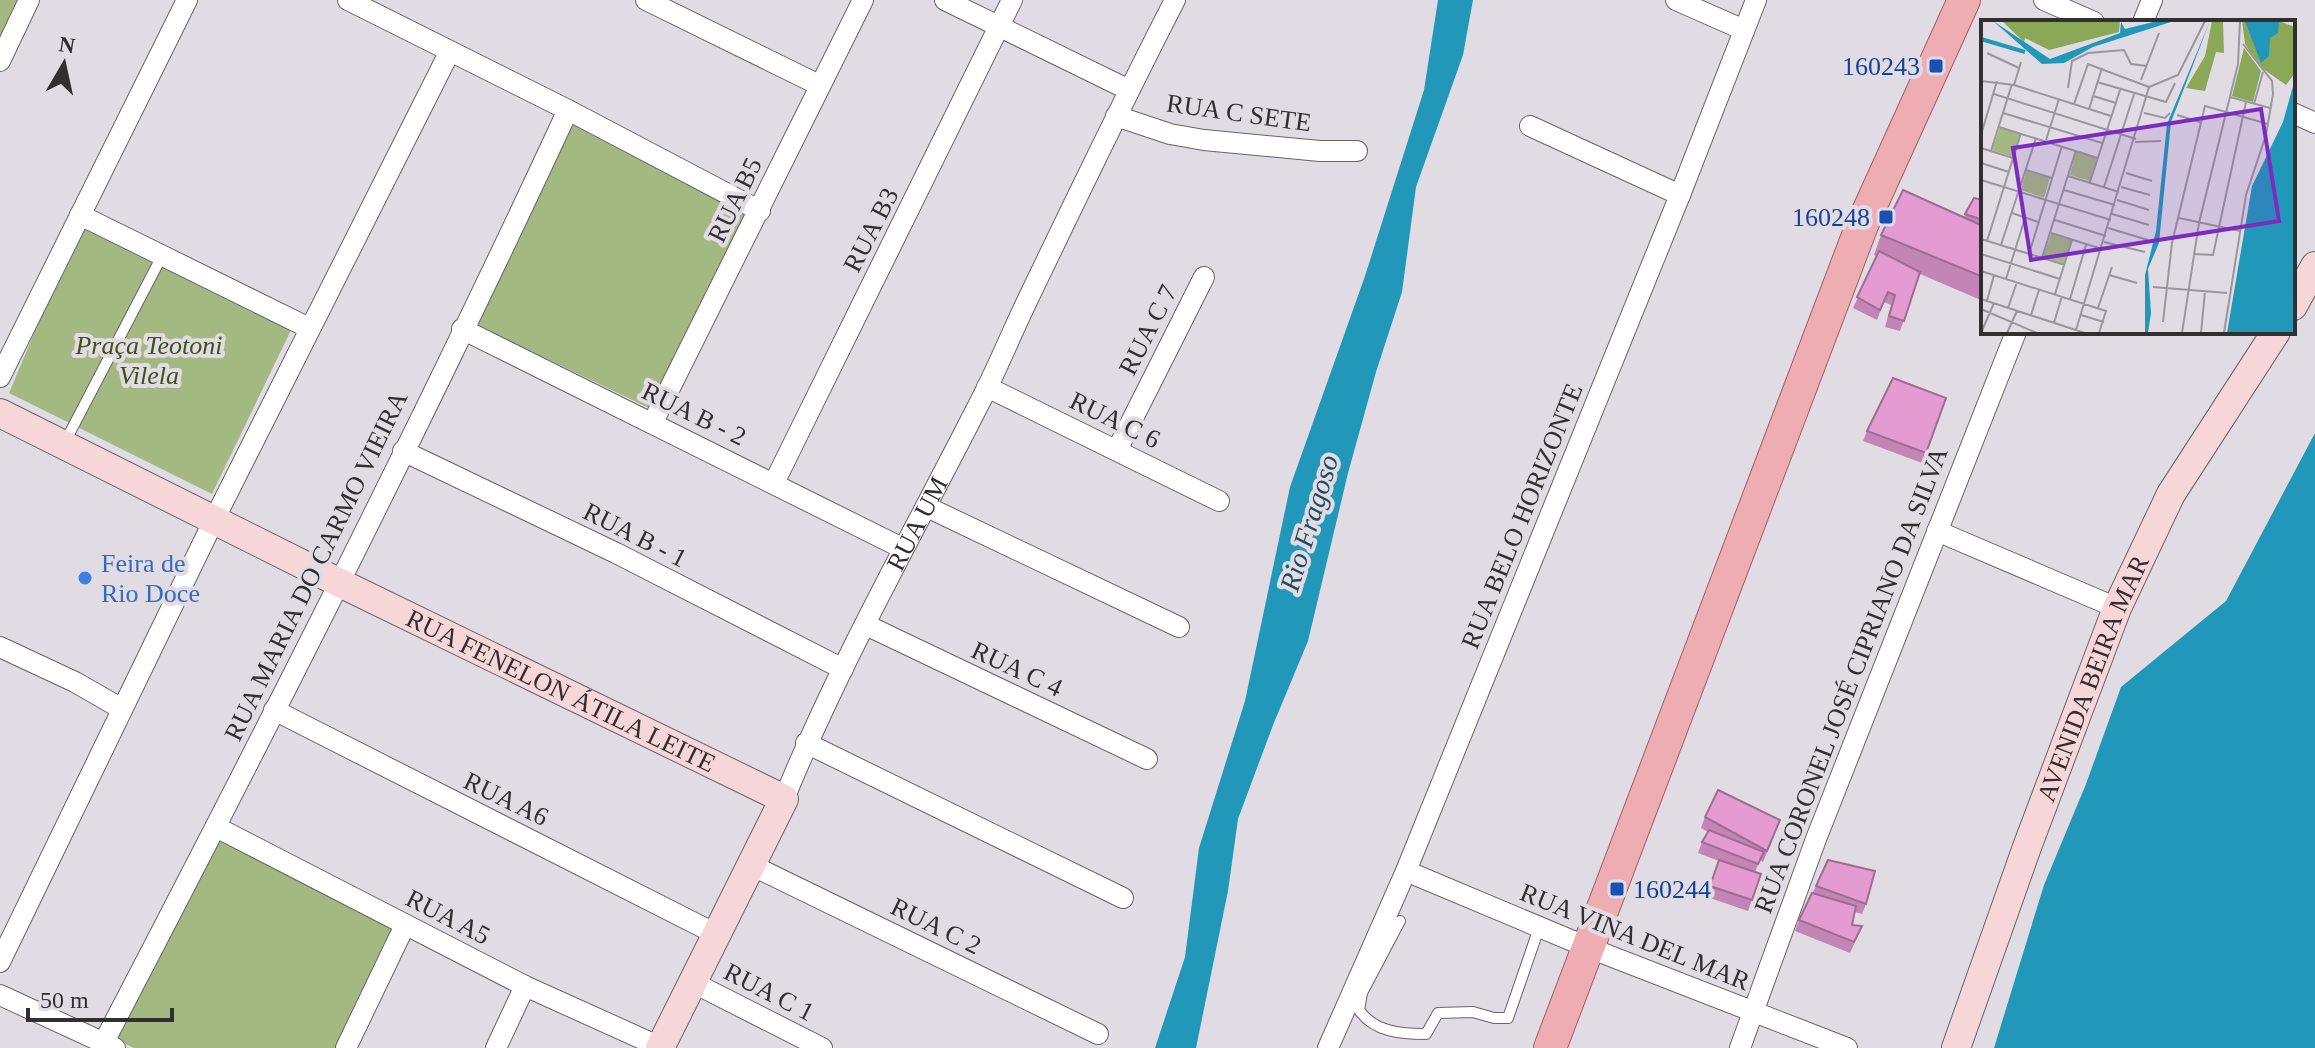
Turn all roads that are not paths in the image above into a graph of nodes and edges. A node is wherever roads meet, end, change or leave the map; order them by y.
1 (29, 0) edge
2 (187, 0) edge
3 (348, 0) edge
4 (646, 0) edge
5 (863, 0) edge
6 (945, 0) edge
7 (1012, 0) edge
8 (1175, 0) edge
9 (1756, 0) edge
10 (1964, 0) edge
11 (2044, 0) edge
12 (2152, 0) edge
13 (1681, 1) edge
14 (2089, 20) edge
15 (2144, 20) edge
16 (999, 27) junction
17 (1744, 30) junction
18 (449, 53) junction
19 (0, 61) edge
20 (819, 85) junction
21 (1129, 90) junction
22 (568, 110) junction
23 (2295, 114) edge
24 (1116, 116) junction
25 (2315, 123) edge
26 (1530, 126) dead end
27 (1357, 151) dead end
28 (1680, 195) junction
29 (760, 211) junction
30 (80, 215) junction
31 (162, 256) junction
32 (2315, 266) edge
33 (1204, 277) dead end
34 (2295, 302) edge
35 (309, 328) junction
36 (462, 329) junction
37 (2015, 334) edge
38 (2275, 334) edge
39 (0, 377) edge
40 (987, 387) junction
41 (0, 413) edge
42 (653, 422) junction
43 (64, 445) junction
44 (1117, 450) junction
45 (403, 451) junction
46 (774, 483) junction
47 (1219, 501) dead end
48 (927, 507) junction
49 (214, 520) junction
50 (1937, 531) junction
51 (902, 548) junction
52 (338, 582) junction
53 (2117, 608) junction
54 (866, 625) junction
55 (1179, 627) dead end
56 (2, 653) edge
57 (843, 669) junction
58 (122, 709) junction
59 (274, 710) junction
60 (806, 743) junction
61 (1147, 759) dead end
62 (784, 799) junction
63 (216, 827) junction
64 (751, 865) junction
65 (1406, 871) junction
66 (1123, 898) dead end
67 (1400, 921) dead end
68 (405, 925) junction
69 (1539, 928) junction
70 (716, 934) junction
71 (1587, 947) junction
72 (0, 962) edge
73 (692, 982) junction
74 (525, 986) junction
75 (0, 995) edge
76 (1751, 1012) junction
77 (1098, 1034) dead end
78 (110, 1045) edge
79 (346, 1048) edge
80 (496, 1048) edge
81 (660, 1048) edge
82 (822, 1048) edge
83 (1328, 1048) edge
84 (1550, 1048) edge
85 (1740, 1048) edge
86 (1847, 1048) edge
87 (1956, 1048) edge

1 - 19 street
2 - 30 street
3 - 18 street
4 - 20 street
5 - 20 street, RUA B5
6 - 16 street
7 - 16 street, RUA B3
8 - 21 street, RUA UM
9 - 17 street, RUA BELO HORIZONTE
10 - 71 main road
11 - 14 street
12 - 15 street
13 - 17 street
16 - 21 street
16 - 46 street, RUA B3
17 - 28 street, RUA BELO HORIZONTE
18 - 22 street
18 - 35 street
20 - 29 street, RUA B5
21 - 24 street, RUA UM
22 - 29 street
22 - 36 street, RUA MARIA DO CARMO VIEIRA
23 - 25 street
24 - 27 street, RUA C SETE
24 - 40 street, RUA UM
26 - 28 street
28 - 65 street, RUA BELO HORIZONTE
29 - 42 street, RUA B5
30 - 31 street
30 - 39 street
31 - 35 street
31 - 43 lane
32 - 34 street
33 - 44 street, RUA C 7
35 - 49 street
36 - 42 street, RUA B - 2
36 - 45 street, RUA MARIA DO CARMO VIEIRA
37 - 50 street, RUA CORONEL JOSÉ CIPRIANO DA SILVA
38 - 53 street, AVENIDA BEIRA MAR
40 - 44 street, RUA C 6
40 - 48 street, RUA UM
41 - 43 street, RUA FENELON ÁTILA LEITE
42 - 46 street, RUA B - 2
43 - 49 street, RUA FENELON ÁTILA LEITE
44 - 47 street, RUA C 6
45 - 52 street, RUA MARIA DO CARMO VIEIRA
45 - 57 street, RUA B - 1
46 - 51 street, RUA B - 2
48 - 51 street, RUA UM
48 - 55 street
49 - 52 street, RUA FENELON ÁTILA LEITE
49 - 58 street
50 - 53 street
50 - 76 street, RUA CORONEL JOSÉ CIPRIANO DA SILVA
51 - 54 street, RUA UM
52 - 59 street, RUA MARIA DO CARMO VIEIRA
52 - 62 street, RUA FENELON ÁTILA LEITE
53 - 87 street, AVENIDA BEIRA MAR
54 - 57 street, RUA UM
54 - 61 street, RUA C 4
56 - 58 street
57 - 60 street, RUA UM
58 - 72 street
59 - 63 street, RUA MARIA DO CARMO VIEIRA
59 - 70 street, RUA A6
60 - 62 street, RUA UM
60 - 66 street
62 - 64 street, RUA UM
63 - 68 street, RUA A5
63 - 78 street, RUA MARIA DO CARMO VIEIRA
64 - 70 street, RUA UM
64 - 77 street, RUA C 2
65 - 69 street, RUA VINA DEL MAR
65 - 83 street, RUA BELO HORIZONTE
67 - 69 lane
68 - 74 street, RUA A5
68 - 79 street
69 - 71 street, RUA VINA DEL MAR
70 - 73 street, RUA UM
71 - 76 street, RUA VINA DEL MAR
71 - 84 main road
73 - 81 street, RUA UM
73 - 82 street, RUA C 1
74 - 80 street
74 - 81 street, RUA A5
75 - 78 street
76 - 85 street, RUA CORONEL JOSÉ CIPRIANO DA SILVA
76 - 86 street, RUA VINA DEL MAR

